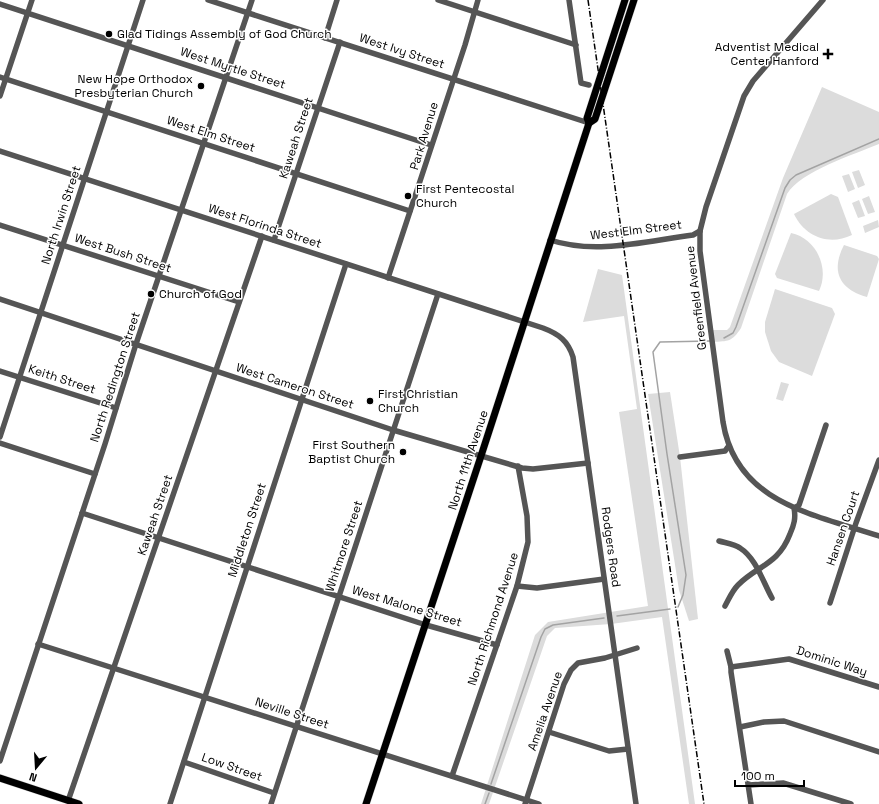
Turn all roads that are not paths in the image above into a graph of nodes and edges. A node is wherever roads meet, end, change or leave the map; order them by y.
1 (32, 0) edge
2 (143, 0) edge
3 (208, 0) edge
4 (252, 0) edge
5 (337, 0) edge
6 (438, 0) edge
7 (478, 0) edge
8 (569, 0) edge
9 (625, 0) edge
10 (634, 0) edge
11 (823, 0) edge
12 (0, 4) edge
13 (474, 12) junction
14 (28, 13) junction
15 (248, 13) junction
16 (325, 38) junction
17 (340, 42) junction
18 (576, 45) junction
19 (128, 46) junction
20 (3, 78) edge
21 (226, 78) junction
22 (453, 79) junction
23 (589, 85) dead end
24 (0, 96) edge
25 (318, 108) junction
26 (106, 112) junction
27 (589, 122) junction
28 (203, 143) junction
29 (431, 145) junction
30 (0, 151) edge
31 (296, 174) junction
32 (84, 179) junction
33 (181, 210) junction
34 (410, 211) junction
35 (0, 225) edge
36 (700, 231) junction
37 (262, 236) junction
38 (274, 240) junction
39 (550, 240) junction
40 (63, 245) junction
41 (346, 264) junction
42 (159, 276) junction
43 (388, 278) junction
44 (438, 294) junction
45 (0, 299) edge
46 (239, 302) junction
47 (40, 313) junction
48 (524, 322) junction
49 (136, 344) junction
50 (0, 371) edge
51 (216, 371) junction
52 (20, 377) junction
53 (302, 399) junction
54 (116, 408) junction
55 (826, 425) dead end
56 (393, 430) junction
57 (0, 437) edge
58 (0, 443) edge
59 (728, 447) junction
60 (481, 456) junction
61 (680, 457) dead end
62 (879, 460) edge
63 (588, 463) junction
64 (518, 466) junction
65 (95, 474) junction
66 (794, 508) junction
67 (82, 513) junction
68 (854, 528) junction
69 (879, 536) edge
70 (158, 538) junction
71 (719, 541) dead end
72 (247, 567) junction
73 (758, 571) junction
74 (604, 579) junction
75 (517, 586) junction
76 (339, 596) junction
77 (772, 598) dead end
78 (830, 604) dead end
79 (725, 606) dead end
80 (426, 625) junction
81 (38, 644) junction
82 (497, 645) junction
83 (637, 648) dead end
84 (727, 651) dead end
85 (615, 655) junction
86 (732, 667) junction
87 (114, 668) junction
88 (879, 688) edge
89 (205, 697) junction
90 (296, 726) junction
91 (740, 727) junction
92 (549, 732) junction
93 (628, 749) junction
94 (879, 752) edge
95 (382, 753) junction
96 (0, 761) edge
97 (184, 762) junction
98 (452, 776) junction
99 (0, 778) edge
100 (749, 785) junction
101 (274, 793) junction
102 (68, 801) junction
103 (526, 802) edge
104 (79, 804) edge
105 (170, 804) edge
106 (271, 804) edge
107 (366, 804) edge
108 (539, 804) edge
109 (636, 804) edge
110 (751, 804) edge
111 (851, 804) edge

1 - 14 street
2 - 19 street, North Irwin Street
3 - 15 street, West Ivy Street
4 - 15 street, North Redington Street
5 - 16 street
6 - 13 street
7 - 13 street, Park Avenue
8 - 18 street
9 - 27 main road, North 11th Avenue
10 - 27 main road, North 11th Avenue
11 - 36 street, Greenfield Avenue
12 - 14 street, West Myrtle Street
13 - 18 street
13 - 22 street, Park Avenue
14 - 19 street, West Myrtle Street
14 - 20 street
15 - 16 street, West Ivy Street
15 - 21 street, North Redington Street
16 - 17 street, West Ivy Street
17 - 22 street, West Ivy Street
17 - 25 street, Kaweah Street
18 - 23 street
19 - 21 street, West Myrtle Street
19 - 26 street, North Irwin Street
20 - 24 street
20 - 26 street, West Elm Street
21 - 25 street, West Myrtle Street
21 - 28 street, North Redington Street
22 - 27 street, West Ivy Street
22 - 29 street, Park Avenue
25 - 29 street, West Myrtle Street
25 - 31 street, Kaweah Street
26 - 28 street, West Elm Street
26 - 32 street, North Irwin Street
27 - 39 main road, North 11th Avenue
28 - 31 street, West Elm Street
28 - 33 street, North Redington Street
29 - 34 street, Park Avenue
30 - 32 street, West Florinda Street
31 - 34 street, West Elm Street
31 - 38 street, Kaweah Street
32 - 33 street, West Florinda Street
32 - 40 street, North Irwin Street
33 - 37 street, West Florinda Street
33 - 42 street, North Redington Street
34 - 43 street, Park Avenue
35 - 40 street, West Bush Street
36 - 39 street, West Elm Street
36 - 59 street, Greenfield Avenue
37 - 38 street, West Florinda Street
37 - 46 street, Kaweah Street
38 - 41 street, West Florinda Street
39 - 48 main road, North 11th Avenue
40 - 42 street, West Bush Street
40 - 47 street, North Irwin Street
41 - 43 street, West Florinda Street
41 - 53 street, Middleton Street
42 - 46 street, West Bush Street
42 - 49 street, North Redington Street
43 - 44 street, West Florinda Street
44 - 48 street, West Florinda Street
44 - 56 street, Whitmore Street
45 - 47 street, West Cameron Street
46 - 51 street, Kaweah Street
47 - 49 street, West Cameron Street
47 - 52 street, North Irwin Street
48 - 60 main road, North 11th Avenue
48 - 63 street, Rodgers Road
49 - 51 street, West Cameron Street
49 - 54 street, North Redington Street
50 - 52 street, Keith Street
51 - 53 street, West Cameron Street
51 - 70 street, Kaweah Street
52 - 54 street, Keith Street
52 - 57 street, North Irwin Street
53 - 56 street, West Cameron Street
53 - 72 street, Middleton Street
54 - 65 street, North Redington Street
55 - 66 street
56 - 60 street, West Cameron Street
56 - 76 street, Whitmore Street
58 - 65 street
59 - 61 street
59 - 66 street, Greenfield Avenue
60 - 64 street, West Cameron Street
60 - 80 main road, North 11th Avenue
62 - 68 street, Hansen Court
63 - 64 street, West Cameron Street
63 - 74 street, Rodgers Road
64 - 75 street, North Richmond Avenue
65 - 67 street, North Redington Street
66 - 68 street, Greenfield Avenue
66 - 73 street
67 - 70 street, West Malone Street
67 - 81 street, North Redington Street
68 - 69 street, Greenfield Avenue
68 - 78 street, Hansen Court
70 - 72 street, West Malone Street
70 - 87 street, Kaweah Street
71 - 73 street
72 - 76 street, West Malone Street
72 - 89 street, Middleton Street
73 - 77 street
73 - 79 street
74 - 75 street
74 - 85 street, Rodgers Road
75 - 82 street, North Richmond Avenue
76 - 80 street, West Malone Street
76 - 90 street, Whitmore Street
80 - 82 street, West Malone Street
80 - 95 main road, North 11th Avenue
81 - 87 street, Neville Street
81 - 96 street, North Redington Street
82 - 98 street, North Richmond Avenue
83 - 85 street, Amelia Avenue
84 - 86 street
85 - 92 street, Amelia Avenue
85 - 93 street, Rodgers Road
86 - 88 street, Dominic Way
86 - 91 street
87 - 89 street, Neville Street
87 - 102 street, Kaweah Street
89 - 90 street, Neville Street
89 - 97 street, Middleton Street
90 - 95 street, Neville Street
90 - 101 street, Whitmore Street
91 - 94 street
91 - 100 street
92 - 93 street
92 - 103 street, Amelia Avenue
93 - 109 street, Rodgers Road
95 - 98 street, Neville Street
95 - 107 main road, North 11th Avenue
97 - 101 street, Low Street
97 - 105 street, Middleton Street
98 - 103 street, Neville Street
99 - 102 main road
100 - 110 street
100 - 111 street
101 - 106 street, Whitmore Street
102 - 104 main road
103 - 108 street, Neville Street

